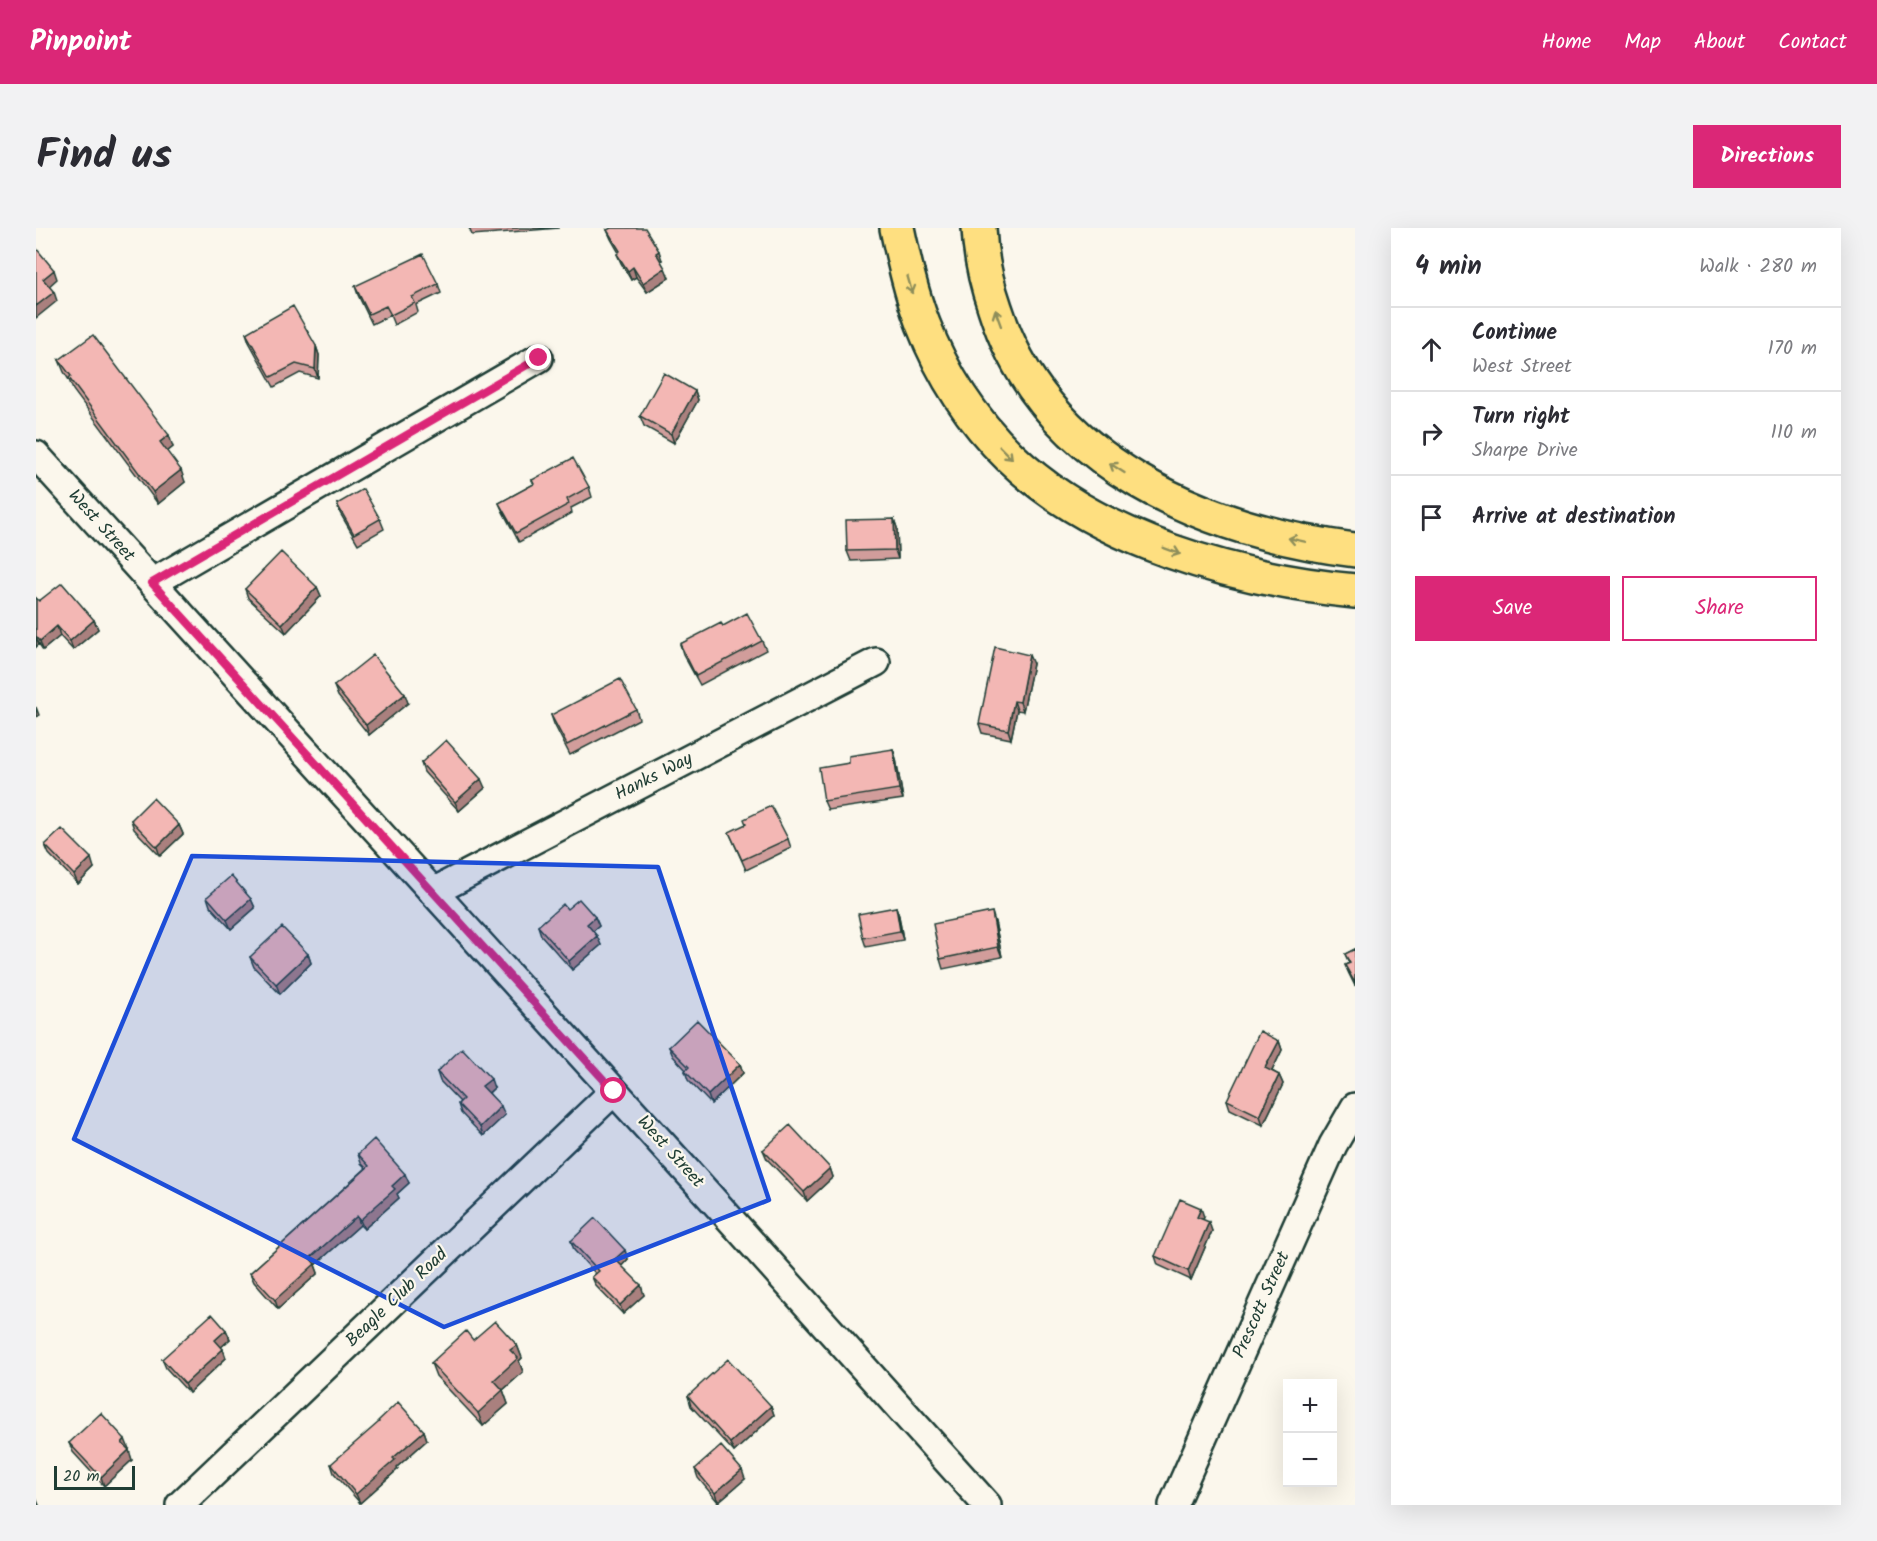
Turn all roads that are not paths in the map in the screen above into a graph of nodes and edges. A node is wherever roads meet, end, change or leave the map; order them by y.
1 (897, 228) edge
2 (979, 228) edge
3 (539, 358) dead end
4 (36, 455) edge
5 (1355, 550) edge
6 (152, 583) junction
7 (1355, 591) edge
8 (876, 662) dead end
9 (433, 892) junction
10 (614, 1091) junction
11 (1355, 1107) edge
12 (180, 1505) edge
13 (987, 1505) edge
14 (1173, 1505) edge

1 -> 7 highway
5 -> 2 highway
3 - 6 street
4 - 6 street, West Street
6 - 9 street, West Street
8 - 9 street, Hanks Way
9 - 10 street, West Street
10 - 12 street, Beagle Club Road
10 - 13 street, West Street
11 - 14 street, Prescott Street

